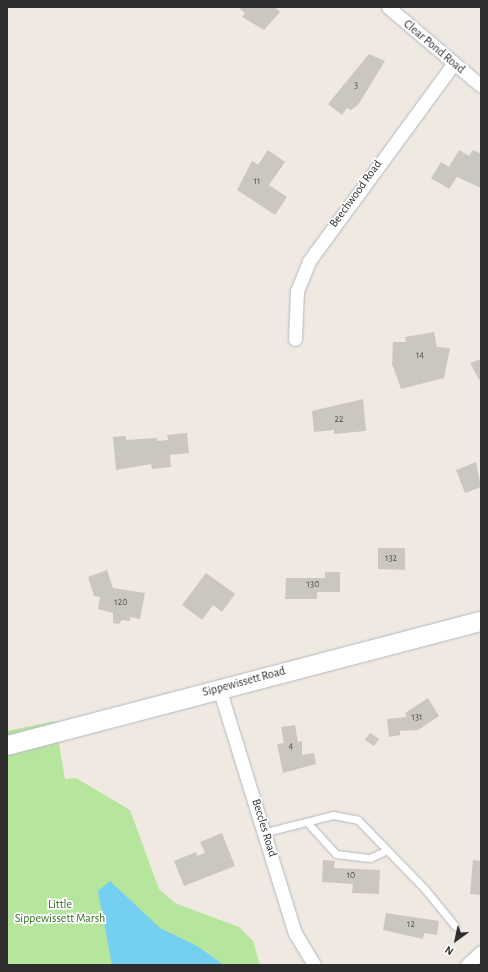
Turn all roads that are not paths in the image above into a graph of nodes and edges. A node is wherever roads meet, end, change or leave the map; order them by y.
1 (388, 7) edge
2 (454, 64) junction
3 (481, 86) edge
4 (295, 339) dead end
5 (481, 621) edge
6 (219, 688) junction
7 (7, 745) edge
8 (306, 822) junction
9 (266, 832) junction
10 (385, 851) junction
11 (455, 926) dead end
12 (481, 952) edge
13 (314, 965) edge
14 (467, 965) edge

1 - 2 street, Clear Pond Road
2 - 3 street, Clear Pond Road
2 - 4 street, Beechwood Road
5 - 6 main road, Sippewissett Road
6 - 7 main road, Sippewissett Road
6 - 9 street, Beccles Road
8 - 9 lane
8 - 10 lane
8 - 10 lane
9 - 13 street, Beccles Road
10 - 11 lane
12 - 14 street

